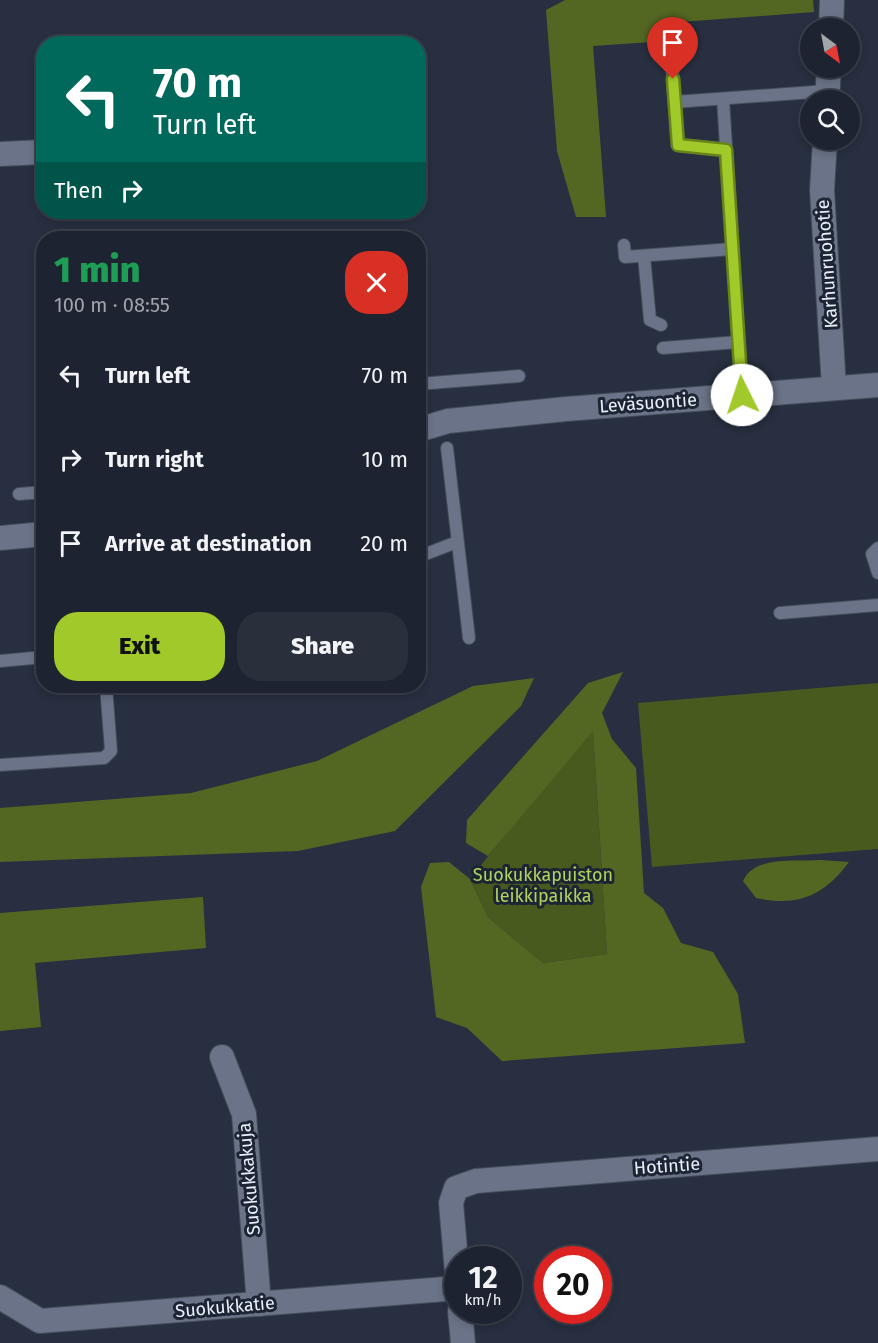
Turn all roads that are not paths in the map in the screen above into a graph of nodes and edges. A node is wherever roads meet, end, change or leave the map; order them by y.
1 (832, 0) edge
2 (831, 18) edge
3 (671, 55) dead end
4 (828, 86) edge
5 (723, 99) junction
6 (675, 102) junction
7 (726, 150) junction
8 (824, 150) edge
9 (36, 152) edge
10 (0, 154) edge
11 (624, 245) dead end
12 (732, 249) junction
13 (644, 256) junction
14 (661, 325) dead end
15 (738, 342) junction
16 (663, 348) dead end
17 (519, 376) dead end
18 (426, 383) edge
19 (878, 385) edge
20 (834, 388) junction
21 (742, 395) junction
22 (426, 428) edge
23 (447, 448) dead end
24 (36, 493) edge
25 (19, 494) dead end
26 (36, 535) edge
27 (0, 538) edge
28 (457, 542) junction
29 (878, 548) edge
30 (426, 554) edge
31 (878, 573) edge
32 (878, 605) edge
33 (780, 613) dead end
34 (469, 638) dead end
35 (36, 658) edge
36 (0, 661) edge
37 (106, 693) edge
38 (0, 765) edge
39 (222, 1057) dead end
40 (878, 1149) edge
41 (455, 1246) edge
42 (444, 1287) edge
43 (0, 1297) edge
44 (259, 1304) junction
45 (461, 1324) edge
46 (463, 1343) edge

1 - 2 street
3 - 6 lane
4 - 5 lane
5 - 6 lane
5 - 7 lane
6 - 7 lane
7 - 12 lane
8 - 20 street, Karhunruohotie
9 - 10 street
11 - 13 lane
12 - 13 lane
12 - 15 lane
13 - 14 lane
15 - 16 lane
15 - 21 lane
17 - 18 lane
19 - 20 street, Leväsuontie
20 - 21 street, Leväsuontie
21 - 22 street, Leväsuontie
23 - 28 lane
24 - 25 lane
26 - 27 street
28 - 30 lane
28 - 34 lane
29 - 31 lane
32 - 33 lane
35 - 36 lane
37 - 38 lane
39 - 44 street, Suokukkakuja
40 - 41 street, Hotintie
42 - 44 street, Suokukkatie
43 - 44 street, Suokukkatie
45 - 46 street

